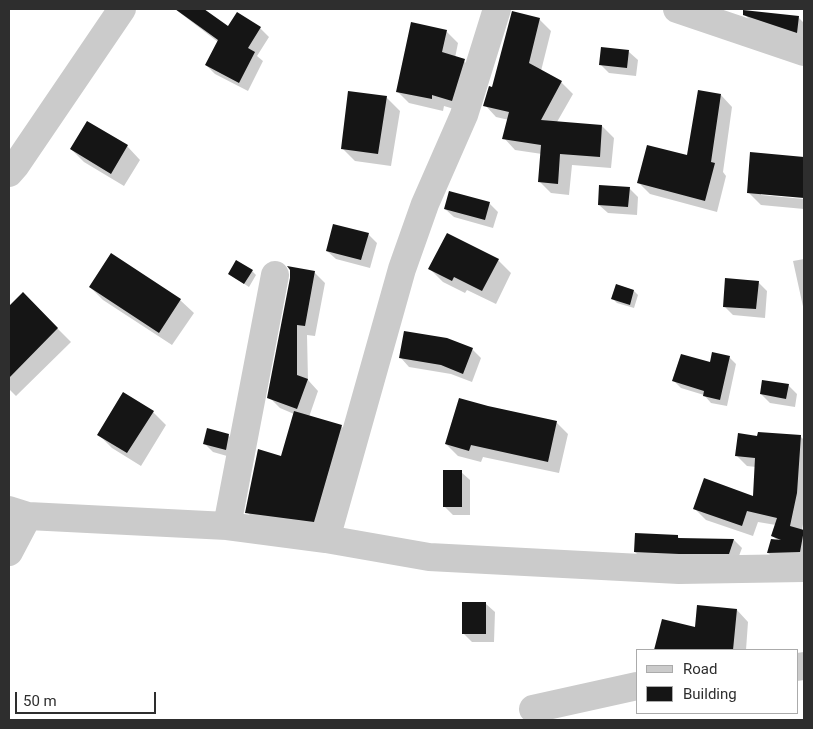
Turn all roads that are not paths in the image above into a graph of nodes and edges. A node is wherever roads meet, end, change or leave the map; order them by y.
1 (122, 9) edge
2 (497, 9) edge
3 (677, 9) edge
4 (804, 52) edge
5 (9, 173) edge
6 (275, 275) dead end
7 (18, 513) edge
8 (227, 526) junction
9 (326, 539) junction
10 (9, 552) edge
11 (804, 568) edge
12 (636, 686) edge
13 (533, 708) dead end

1 - 5 street
2 - 9 street
3 - 4 street
6 - 8 street
7 - 8 street
7 - 10 street
8 - 9 street
9 - 11 street
12 - 13 street

